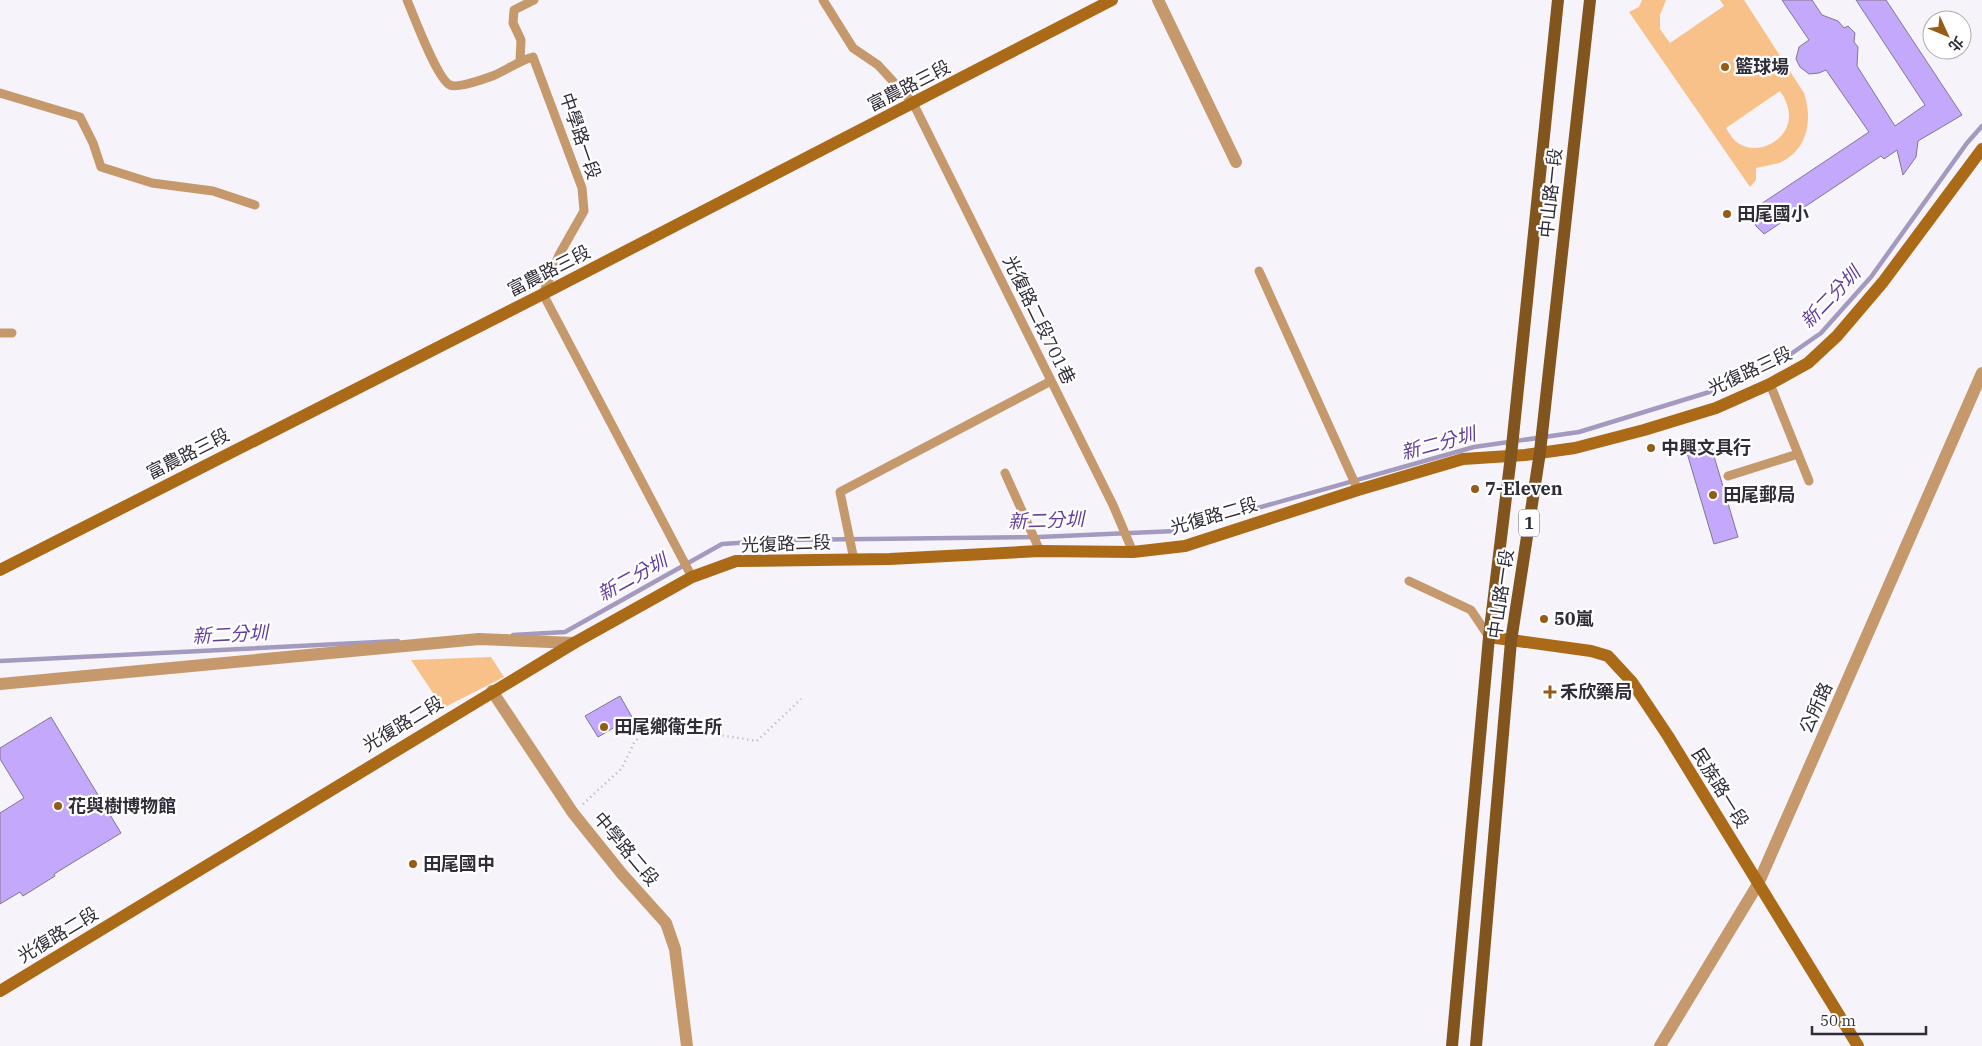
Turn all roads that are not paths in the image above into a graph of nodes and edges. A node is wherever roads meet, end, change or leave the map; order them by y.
1 (407, 0) edge
2 (534, 0) edge
3 (823, 0) edge
4 (1112, 0) edge
5 (1158, 0) edge
6 (1558, 0) edge
7 (1590, 0) edge
8 (520, 61) junction
9 (0, 92) edge
10 (913, 103) junction
11 (1982, 149) edge
12 (1236, 162) dead end
13 (256, 205) dead end
14 (1259, 271) dead end
15 (544, 294) junction
16 (0, 333) edge
17 (12, 333) dead end
18 (1982, 372) edge
19 (1051, 382) junction
20 (1770, 384) junction
21 (1540, 452) junction
22 (1798, 454) junction
23 (1525, 455) joint
24 (1511, 456) junction
25 (1005, 473) dead end
26 (1728, 476) dead end
27 (1809, 481) dead end
28 (1358, 490) junction
29 (1040, 551) junction
30 (1133, 552) junction
31 (854, 560) junction
32 (0, 570) edge
33 (692, 577) junction
34 (1409, 581) dead end
35 (1489, 637) junction
36 (1511, 641) junction
37 (574, 643) junction
38 (0, 684) edge
39 (492, 691) junction
40 (1758, 884) junction
41 (0, 991) edge
42 (687, 1046) edge
43 (1452, 1046) edge
44 (1476, 1046) edge
45 (1660, 1046) edge
46 (1858, 1046) edge

1 - 8 lane
2 - 8 lane
3 - 10 lane, 光復路二段701巷
4 - 10 street, 富農路三段
5 - 12 street
6 - 24 main road, 中山路一段 / 1
7 - 21 main road, 中山路一段 / 1
8 - 15 lane, 中學路一段
9 - 13 lane
10 - 15 street, 富農路三段
10 - 19 lane, 光復路二段701巷
11 - 20 street, 光復路三段
14 - 28 lane
15 - 32 street, 富農路三段
15 - 33 lane
16 - 17 lane
18 - 40 street, 公所路
19 - 30 lane, 光復路二段701巷
19 - 31 lane
20 - 21 street, 光復路三段
20 - 22 lane
21 - 23 street, 光復路三段
21 - 36 main road, 中山路一段 / 1
22 - 26 lane
22 - 27 lane
23 - 24 street, 光復路二段
24 - 28 street, 光復路二段
24 - 35 main road, 中山路一段 / 1
25 - 29 lane
28 - 30 street, 光復路二段
29 - 30 street, 光復路二段
29 - 31 street, 光復路二段
31 - 33 street, 光復路二段
33 - 37 street, 光復路二段
34 - 35 lane
35 - 36 street, 民族路一段
35 - 43 main road, 中山路一段 / 1
36 - 40 street, 民族路一段
36 - 44 main road, 中山路一段 / 1
37 - 38 street
37 - 39 street, 光復路二段
39 - 41 street, 光復路二段
39 - 42 street, 中學路二段
40 - 45 street, 公所路
40 - 46 street, 民族路一段

